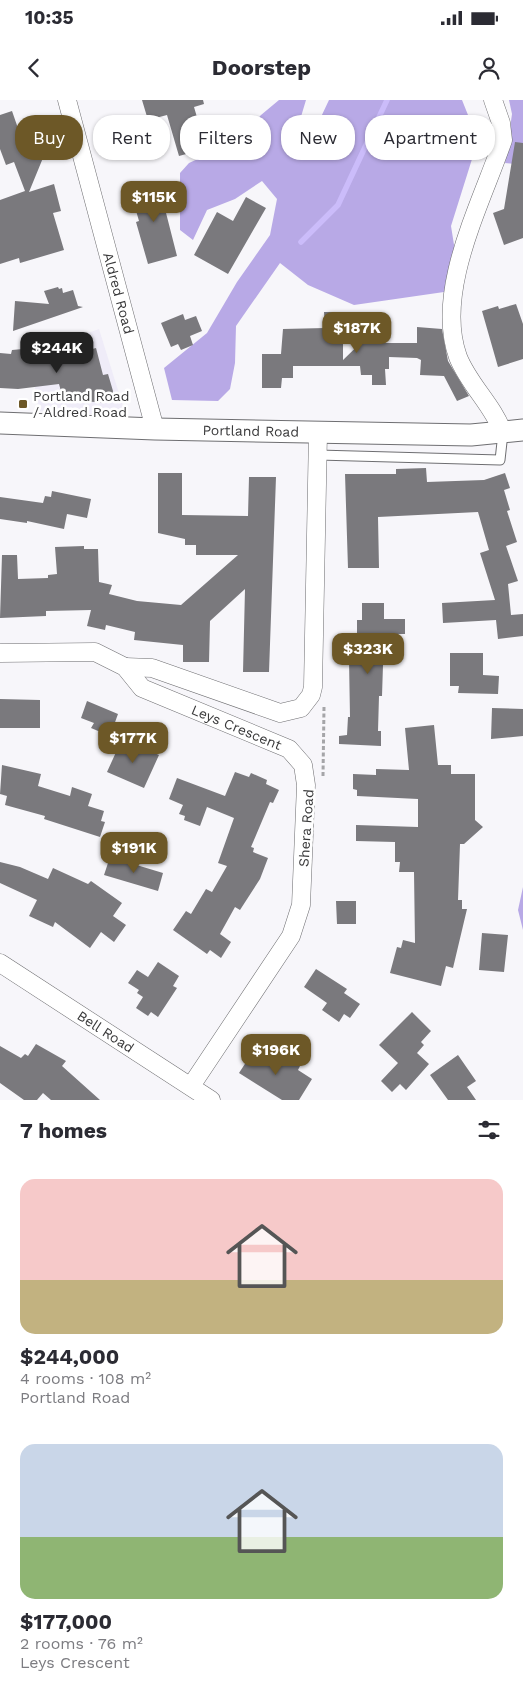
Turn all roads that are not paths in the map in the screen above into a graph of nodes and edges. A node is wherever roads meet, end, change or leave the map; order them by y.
1 (67, 100) edge
2 (492, 100) edge
3 (0, 423) edge
4 (155, 429) junction
5 (513, 432) edge
6 (318, 433) junction
7 (318, 455) junction
8 (0, 653) edge
9 (125, 667) junction
10 (306, 785) joint
11 (0, 963) edge
12 (191, 1086) junction
13 (211, 1100) edge

1 - 4 street, Aldred Road
2 - 5 street
3 - 4 street, Portland Road
4 - 6 street, Portland Road
5 - 6 street, Portland Road
5 - 7 lane
6 - 7 street
7 - 9 street, Leys Crescent
8 - 9 street, Leys Crescent
9 - 10 street, Leys Crescent
10 - 12 street, Shera Road
11 - 12 street, Bell Road
12 - 13 street, Bell Road

